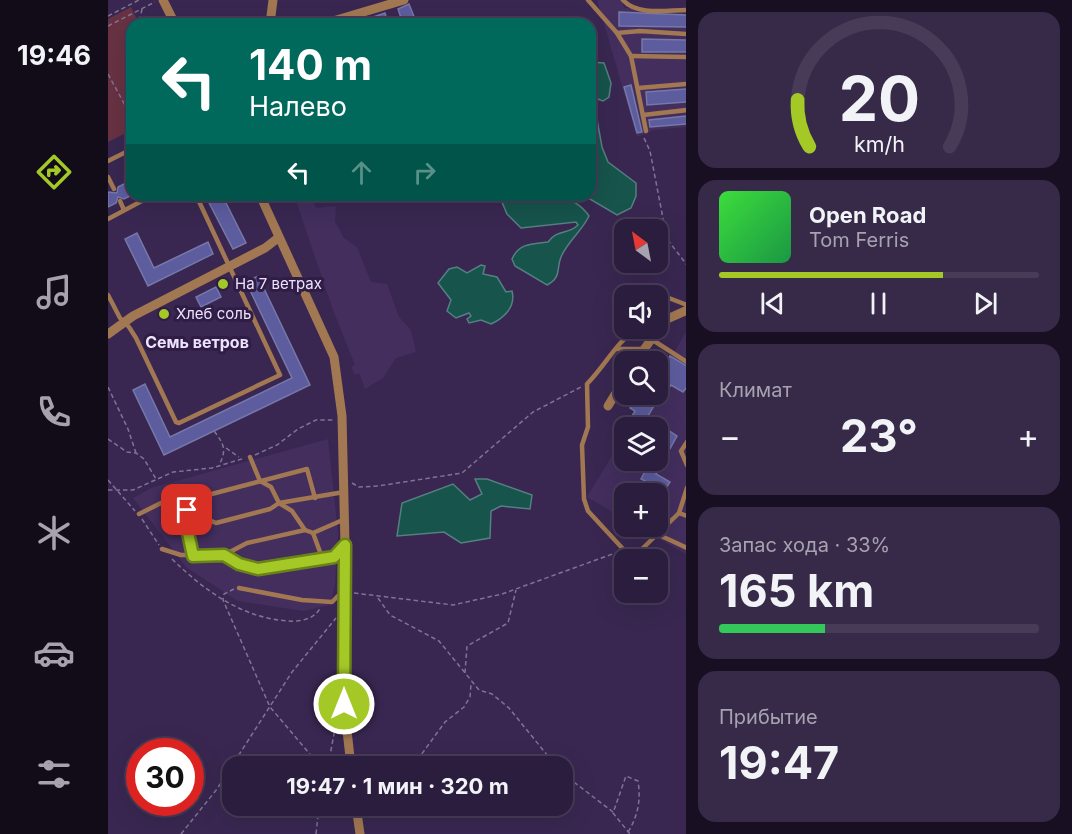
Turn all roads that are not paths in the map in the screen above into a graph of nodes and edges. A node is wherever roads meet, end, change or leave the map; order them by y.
1 (163, 0) edge
2 (273, 0) edge
3 (404, 0) edge
4 (588, 0) edge
5 (623, 0) edge
6 (686, 10) edge
7 (172, 18) edge
8 (271, 18) edge
9 (343, 18) edge
10 (617, 33) junction
11 (686, 34) edge
12 (631, 56) junction
13 (686, 57) edge
14 (686, 84) edge
15 (638, 88) junction
16 (686, 110) edge
17 (643, 115) junction
18 (646, 131) road end
19 (126, 152) edge
20 (108, 161) edge
21 (108, 177) edge
22 (114, 189) dead end
23 (120, 201) dead end
24 (141, 201) edge
25 (199, 201) edge
26 (263, 201) edge
27 (124, 210) junction
28 (108, 219) edge
29 (278, 238) junction
30 (230, 266) junction
31 (108, 295) edge
32 (668, 298) edge
33 (686, 305) edge
34 (686, 310) edge
35 (668, 318) edge
36 (124, 322) junction
37 (108, 334) edge
38 (623, 339) edge
39 (651, 339) joint
40 (616, 349) junction
41 (643, 349) joint
42 (686, 361) edge
43 (614, 396) edge
44 (608, 406) dead end
45 (204, 412) junction
46 (208, 419) dead end
47 (686, 443) edge
48 (250, 457) road end
49 (686, 463) edge
50 (260, 481) junction
51 (344, 492) junction
52 (204, 496) junction
53 (315, 498) junction
54 (685, 498) edge
55 (279, 503) junction
56 (679, 513) junction
57 (139, 514) road end
58 (686, 516) edge
59 (345, 519) junction
60 (668, 524) edge
61 (305, 530) junction
62 (313, 533) junction
63 (654, 537) edge
64 (663, 537) edge
65 (345, 545) junction
66 (686, 548) edge
67 (162, 549) road end
68 (224, 555) junction
69 (193, 556) junction
70 (323, 560) junction
71 (345, 585) junction
72 (239, 588) road end
73 (350, 756) edge
74 (357, 816) edge
75 (360, 834) edge

1 - 7 street
2 - 8 street
3 - 9 street
4 - 10 lane
5 - 6 lane
10 - 11 lane
10 - 12 lane
12 - 13 lane
12 - 15 lane
14 - 15 lane
15 - 17 lane
16 - 17 lane
17 - 18 lane
19 - 20 lane
21 - 22 lane
23 - 27 lane
24 - 27 lane
25 - 30 lane
26 - 29 street
27 - 28 lane
29 - 30 street
29 - 51 street
30 - 36 street
30 - 45 lane
31 - 36 lane
32 - 33 lane
34 - 35 street
36 - 37 street
36 - 45 lane
38 - 40 lane
39 - 41 street
39 - 42 lane
40 - 41 lane
40 - 63 lane
43 - 44 street
45 - 46 lane
47 - 49 lane
48 - 50 lane
50 - 52 lane
50 - 53 lane
50 - 55 lane
51 - 53 lane
51 - 59 street
52 - 55 lane
52 - 57 lane
52 - 69 lane
53 - 55 lane
54 - 56 lane
55 - 61 lane
56 - 58 lane
56 - 60 lane
59 - 62 lane
59 - 65 street
61 - 62 lane
61 - 68 lane
62 - 70 lane
64 - 66 lane
65 - 70 lane
65 - 71 street
67 - 69 lane
68 - 69 lane
68 - 70 lane
71 - 72 lane
71 - 73 street
74 - 75 street

